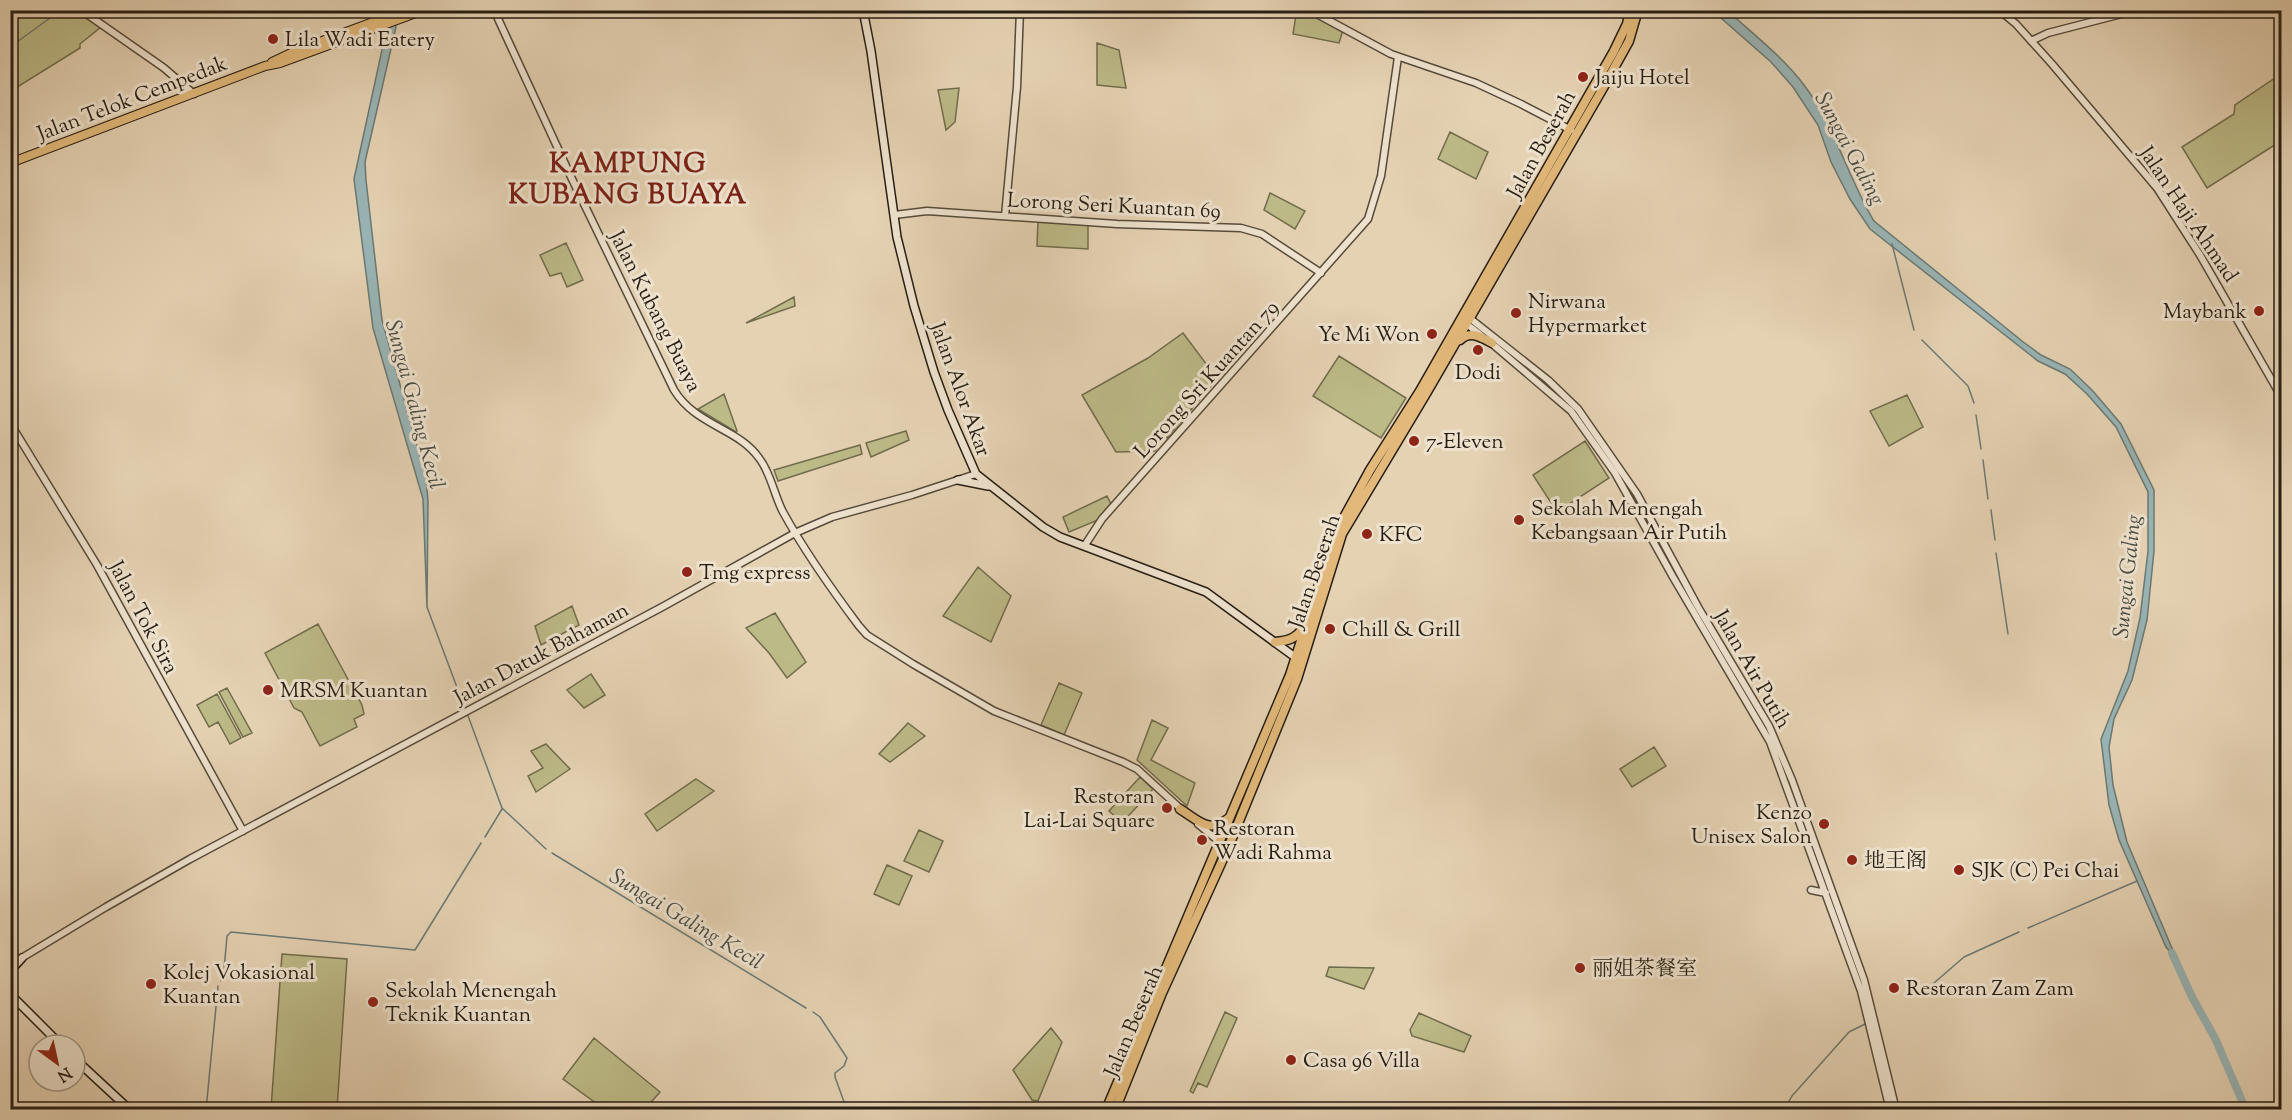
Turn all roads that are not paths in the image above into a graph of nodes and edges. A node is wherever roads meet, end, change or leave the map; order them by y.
1 (81, 10) edge
2 (405, 10) edge
3 (423, 10) edge
4 (494, 10) edge
5 (863, 10) edge
6 (1020, 10) edge
7 (1296, 10) edge
8 (1630, 10) edge
9 (1638, 10) edge
10 (1999, 10) edge
11 (2137, 10) edge
12 (395, 17) junction
13 (2031, 40) junction
14 (1398, 57) junction
15 (195, 95) junction
16 (1573, 131) junction
17 (10, 164) edge
18 (894, 215) junction
19 (1005, 216) junction
20 (1321, 273) junction
21 (1466, 319) junction
22 (1492, 343) junction
23 (1453, 349) junction
24 (2282, 398) edge
25 (10, 423) edge
26 (976, 474) junction
27 (958, 480) junction
28 (994, 488) junction
29 (795, 533) junction
30 (1085, 545) junction
31 (1306, 623) junction
32 (1275, 642) junction
33 (1299, 660) junction
34 (1180, 809) junction
35 (1229, 818) junction
36 (243, 831) junction
37 (1220, 842) junction
38 (1228, 848) junction
39 (1821, 861) junction
40 (1817, 868) junction
41 (1811, 890) dead end
42 (1826, 893) junction
43 (22, 958) junction
44 (10, 965) edge
45 (10, 971) edge
46 (10, 984) edge
47 (10, 994) edge
48 (17, 1000) junction
49 (49, 1033) edge
50 (87, 1070) edge
51 (130, 1110) edge
52 (1106, 1110) edge
53 (1115, 1110) edge
54 (1890, 1110) edge
55 (1896, 1110) edge

1 - 15 street
2 - 12 main road, Jalan Telok Cempedak
3 - 12 main road, Jalan Telok Cempedak
4 - 29 street, Jalan Kubang Buaya
5 - 18 main road, Jalan Alor Akar
6 - 19 street
7 - 14 street
8 - 16 highway, Jalan Beserah
9 - 16 highway, Jalan Beserah
10 - 13 street, Jalan Haji Ahmad
11 - 13 street
12 - 15 main road, Jalan Telok Cempedak
13 - 24 street, Jalan Haji Ahmad
14 - 16 street
14 - 20 street, Lorong Sri Kuantan 79
15 - 17 main road, Jalan Telok Cempedak
16 - 21 highway, Jalan Beserah
18 - 19 street, Lorong Seri Kuantan 69
18 - 26 main road, Jalan Alor Akar
19 - 20 street, Lorong Seri Kuantan 69
20 - 30 street, Lorong Sri Kuantan 79
21 - 22 street, Jalan Air Putih
21 - 23 highway, Jalan Beserah
21 - 31 highway, Jalan Beserah
21 - 39 street, Jalan Air Putih
22 - 23 highway
22 - 40 street, Jalan Air Putih
23 - 33 highway, Jalan Beserah
25 - 36 street, Jalan Tok Sira
26 - 27 street, Jalan Datuk Bahaman
26 - 28 main road, Jalan Alor Akar
27 - 28 main road
27 - 29 street, Jalan Datuk Bahaman
28 - 30 main road, Jalan Alor Akar
29 - 34 street, Jalan Kubang Buaya
29 - 36 street, Jalan Datuk Bahaman
30 - 32 main road, Jalan Alor Akar
31 - 32 highway
31 - 33 highway, Jalan Beserah
32 - 33 main road, Jalan Alor Akar
33 - 35 highway, Jalan Beserah
33 - 38 highway, Jalan Beserah
34 - 35 highway
34 - 37 street, Jalan Kubang Buaya
35 - 37 highway, Jalan Beserah
36 - 43 street, Jalan Datuk Bahaman
37 - 38 street, Jalan Kubang Buaya
37 - 52 highway, Jalan Beserah
38 - 53 highway, Jalan Beserah
39 - 40 street
39 - 55 street, Jalan Air Putih
40 - 42 street, Jalan Air Putih
41 - 42 street
42 - 54 street, Jalan Air Putih
43 - 44 street, Jalan Datuk Bahaman
43 - 45 main road
46 - 48 main road
47 - 48 main road
48 - 49 main road
50 - 51 main road

